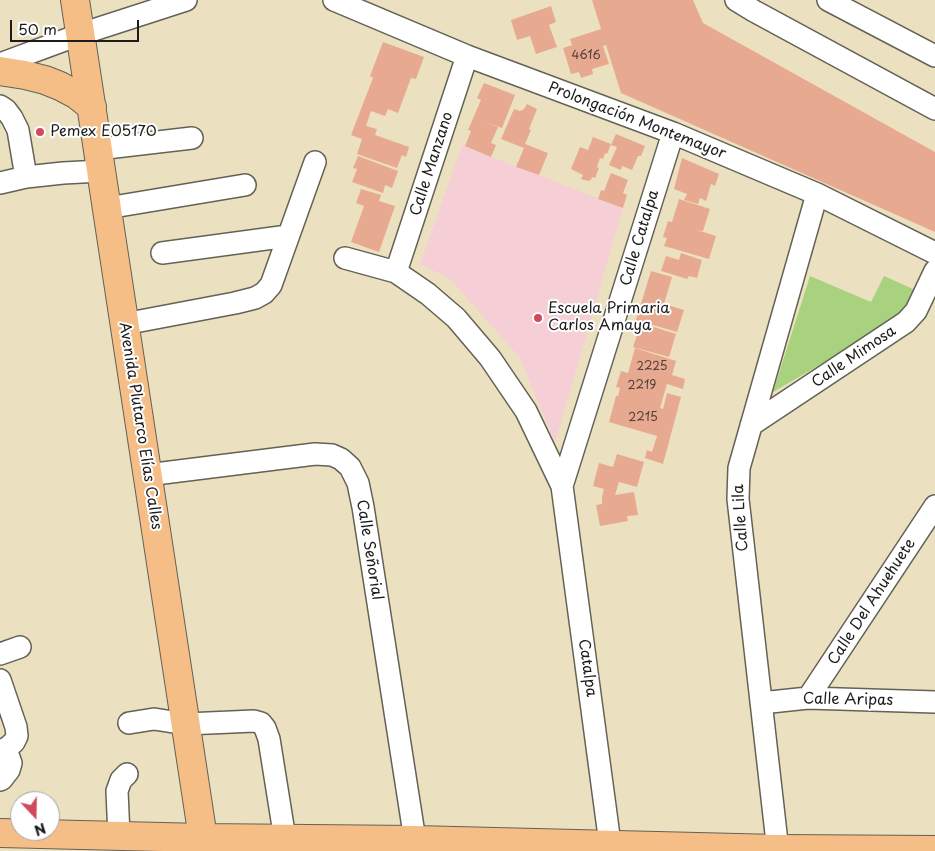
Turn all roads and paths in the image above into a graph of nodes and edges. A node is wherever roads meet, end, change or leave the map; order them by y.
1 (76, 0) edge
2 (186, 0) edge
3 (334, 0) edge
4 (736, 0) edge
5 (828, 0) edge
6 (81, 34) junction
7 (467, 56) junction
8 (935, 56) edge
9 (0, 64) edge
10 (0, 71) edge
11 (0, 106) edge
12 (92, 107) junction
13 (935, 109) edge
14 (673, 133) junction
15 (192, 138) dead end
16 (100, 160) junction
17 (315, 162) dead end
18 (26, 177) junction
19 (0, 183) edge
20 (245, 185) dead end
21 (817, 194) junction
22 (107, 208) junction
23 (288, 236) junction
24 (162, 253) dead end
25 (935, 253) edge
26 (345, 258) dead end
27 (935, 270) edge
28 (396, 272) junction
29 (124, 324) junction
30 (751, 425) junction
31 (147, 475) junction
32 (562, 486) junction
33 (935, 506) edge
34 (20, 647) dead end
35 (0, 654) edge
36 (0, 680) edge
37 (808, 698) junction
38 (935, 702) edge
39 (761, 703) junction
40 (129, 723) dead end
41 (186, 724) junction
42 (3, 749) edge
43 (127, 774) dead end
44 (0, 780) edge
45 (0, 833) edge
46 (119, 836) junction
47 (285, 839) junction
48 (415, 840) junction
49 (204, 845) edge
50 (610, 848) edge
51 (778, 850) edge
52 (935, 850) edge

1 - 6 main road, Avenida Plutarco Elías Calles
2 - 6 street
3 - 7 street, Prolongación Montemayor
4 - 13 street
5 - 8 street
6 - 9 street
6 - 12 main road, Avenida Plutarco Elías Calles
7 - 14 street, Prolongación Montemayor
7 - 28 street, Calle Manzano
10 - 12 main road
11 - 18 street
12 - 16 main road, Avenida Plutarco Elías Calles
14 - 21 street, Prolongación Montemayor
14 - 32 street, Calle Catalpa
15 - 16 street
16 - 18 street
16 - 22 main road, Avenida Plutarco Elías Calles
17 - 23 street
18 - 19 street
20 - 22 street
21 - 25 street, Prolongación Montemayor
21 - 30 street, Calle Lila
22 - 29 main road, Avenida Plutarco Elías Calles
23 - 24 street
23 - 29 street
26 - 28 street
27 - 30 street, Calle Mimosa
28 - 32 street
29 - 31 main road, Avenida Plutarco Elías Calles
30 - 39 street, Calle Lila
31 - 41 main road, Avenida Plutarco Elías Calles
31 - 48 street, Calle Señorial
32 - 50 street, Catalpa
33 - 37 street, Calle Del Ahuehuete
34 - 35 street
36 - 42 street
37 - 38 street, Calle Aripas
37 - 39 street, Calle Aripas
39 - 51 street, Calle Lila
40 - 41 street
41 - 47 street
41 - 49 main road, Avenida Plutarco Elías Calles
42 - 44 street
43 - 46 street
45 - 46 main road
46 - 49 main road
47 - 48 main road
47 - 49 main road
48 - 50 main road
50 - 51 main road
51 - 52 main road

